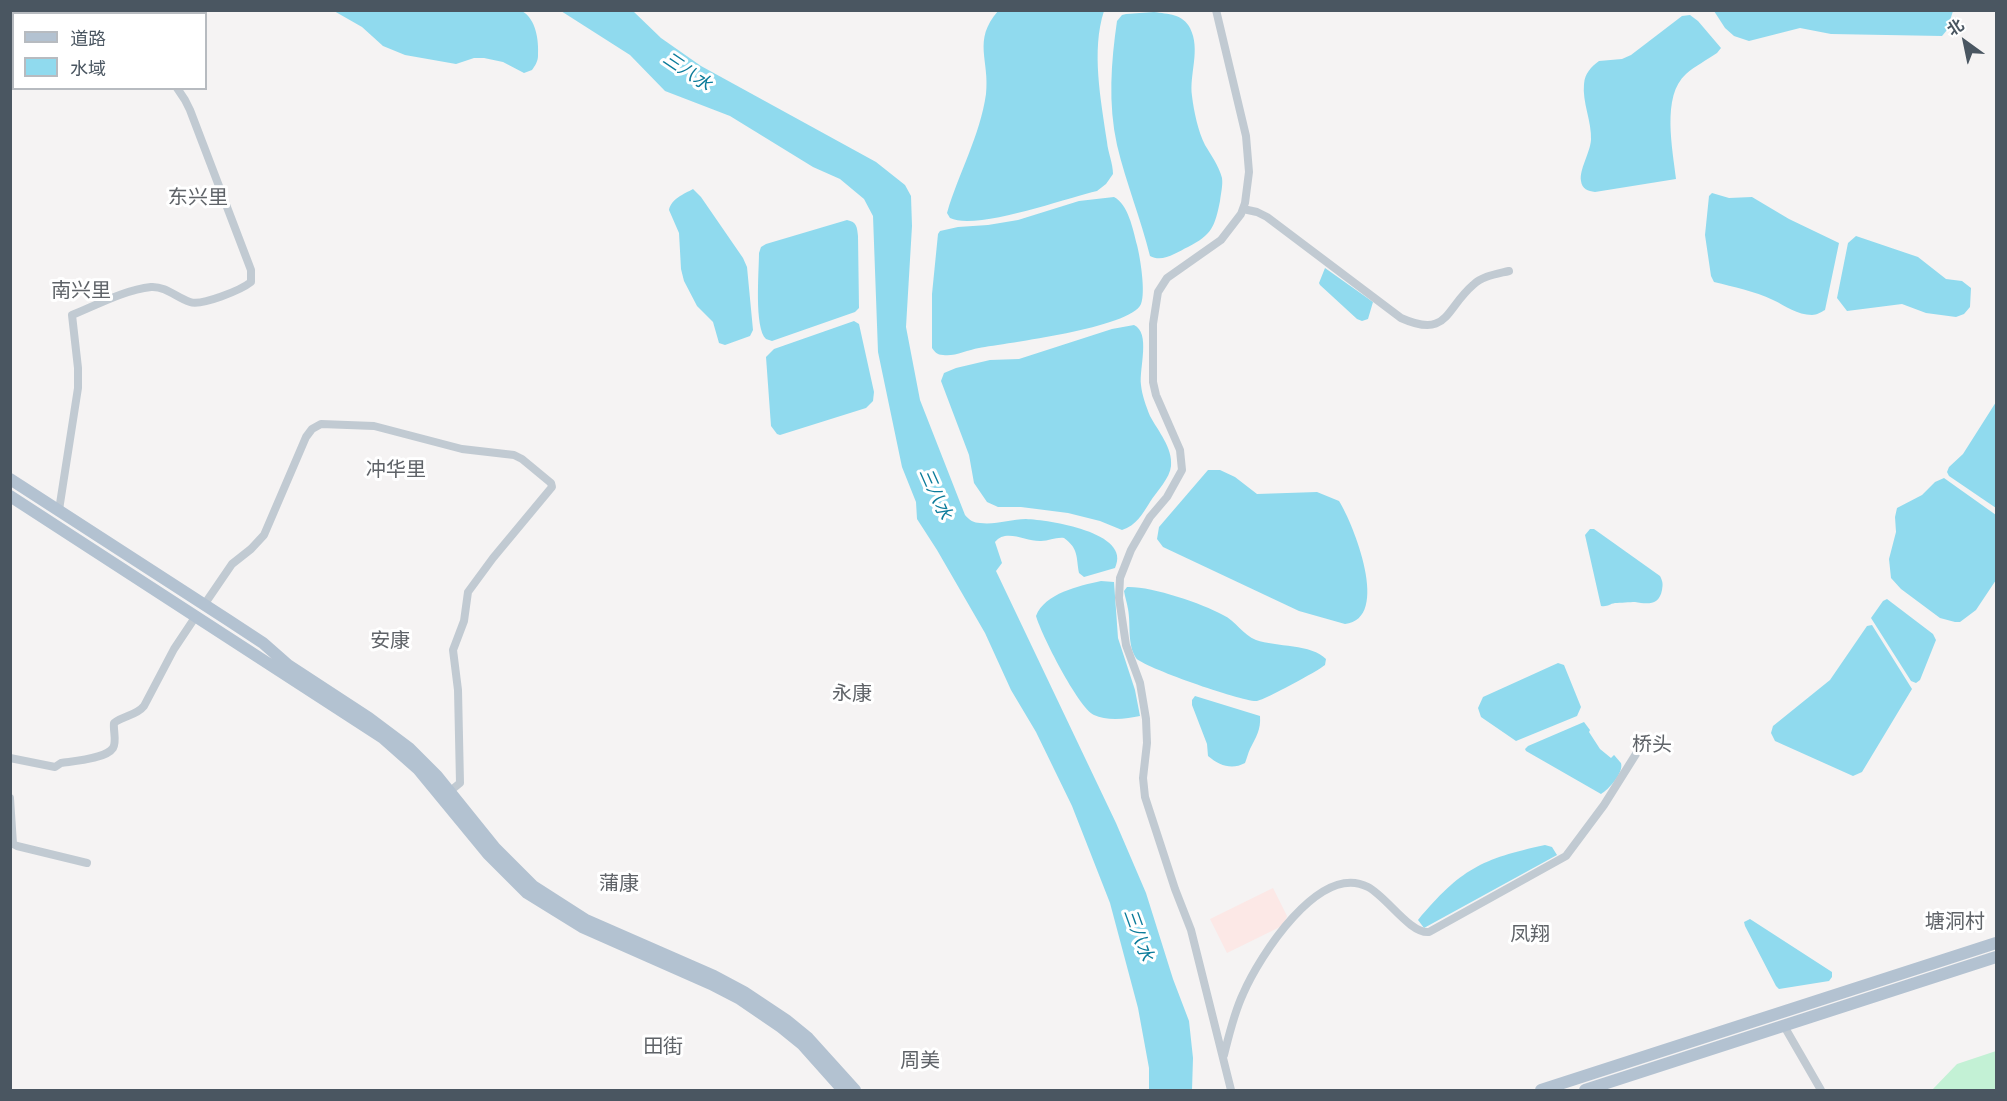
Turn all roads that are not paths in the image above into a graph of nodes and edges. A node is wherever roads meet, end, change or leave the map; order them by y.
1 (1216, 10) edge
2 (178, 90) edge
3 (1244, 209) junction
4 (1509, 271) dead end
5 (10, 479) edge
6 (10, 496) edge
7 (59, 510) junction
8 (204, 605) junction
9 (196, 616) junction
10 (1636, 754) dead end
11 (10, 758) edge
12 (449, 792) junction
13 (10, 798) edge
14 (87, 863) dead end
15 (1996, 943) edge
16 (1996, 957) edge
17 (1784, 1026) junction
18 (1223, 1055) junction
19 (843, 1090) edge
20 (855, 1090) edge
21 (1231, 1090) edge
22 (1541, 1090) edge
23 (1585, 1090) edge
24 (1821, 1090) edge

1 - 3 street
2 - 7 street
3 - 4 street
3 - 18 street
5 - 7 main road
6 - 9 main road
7 - 8 main road
8 - 9 main road
8 - 12 main road
8 - 12 street
9 - 11 street
9 - 19 main road
10 - 18 street
12 - 20 main road
13 - 14 street
15 - 22 main road
16 - 17 main road
17 - 23 main road
17 - 24 street
18 - 21 street

